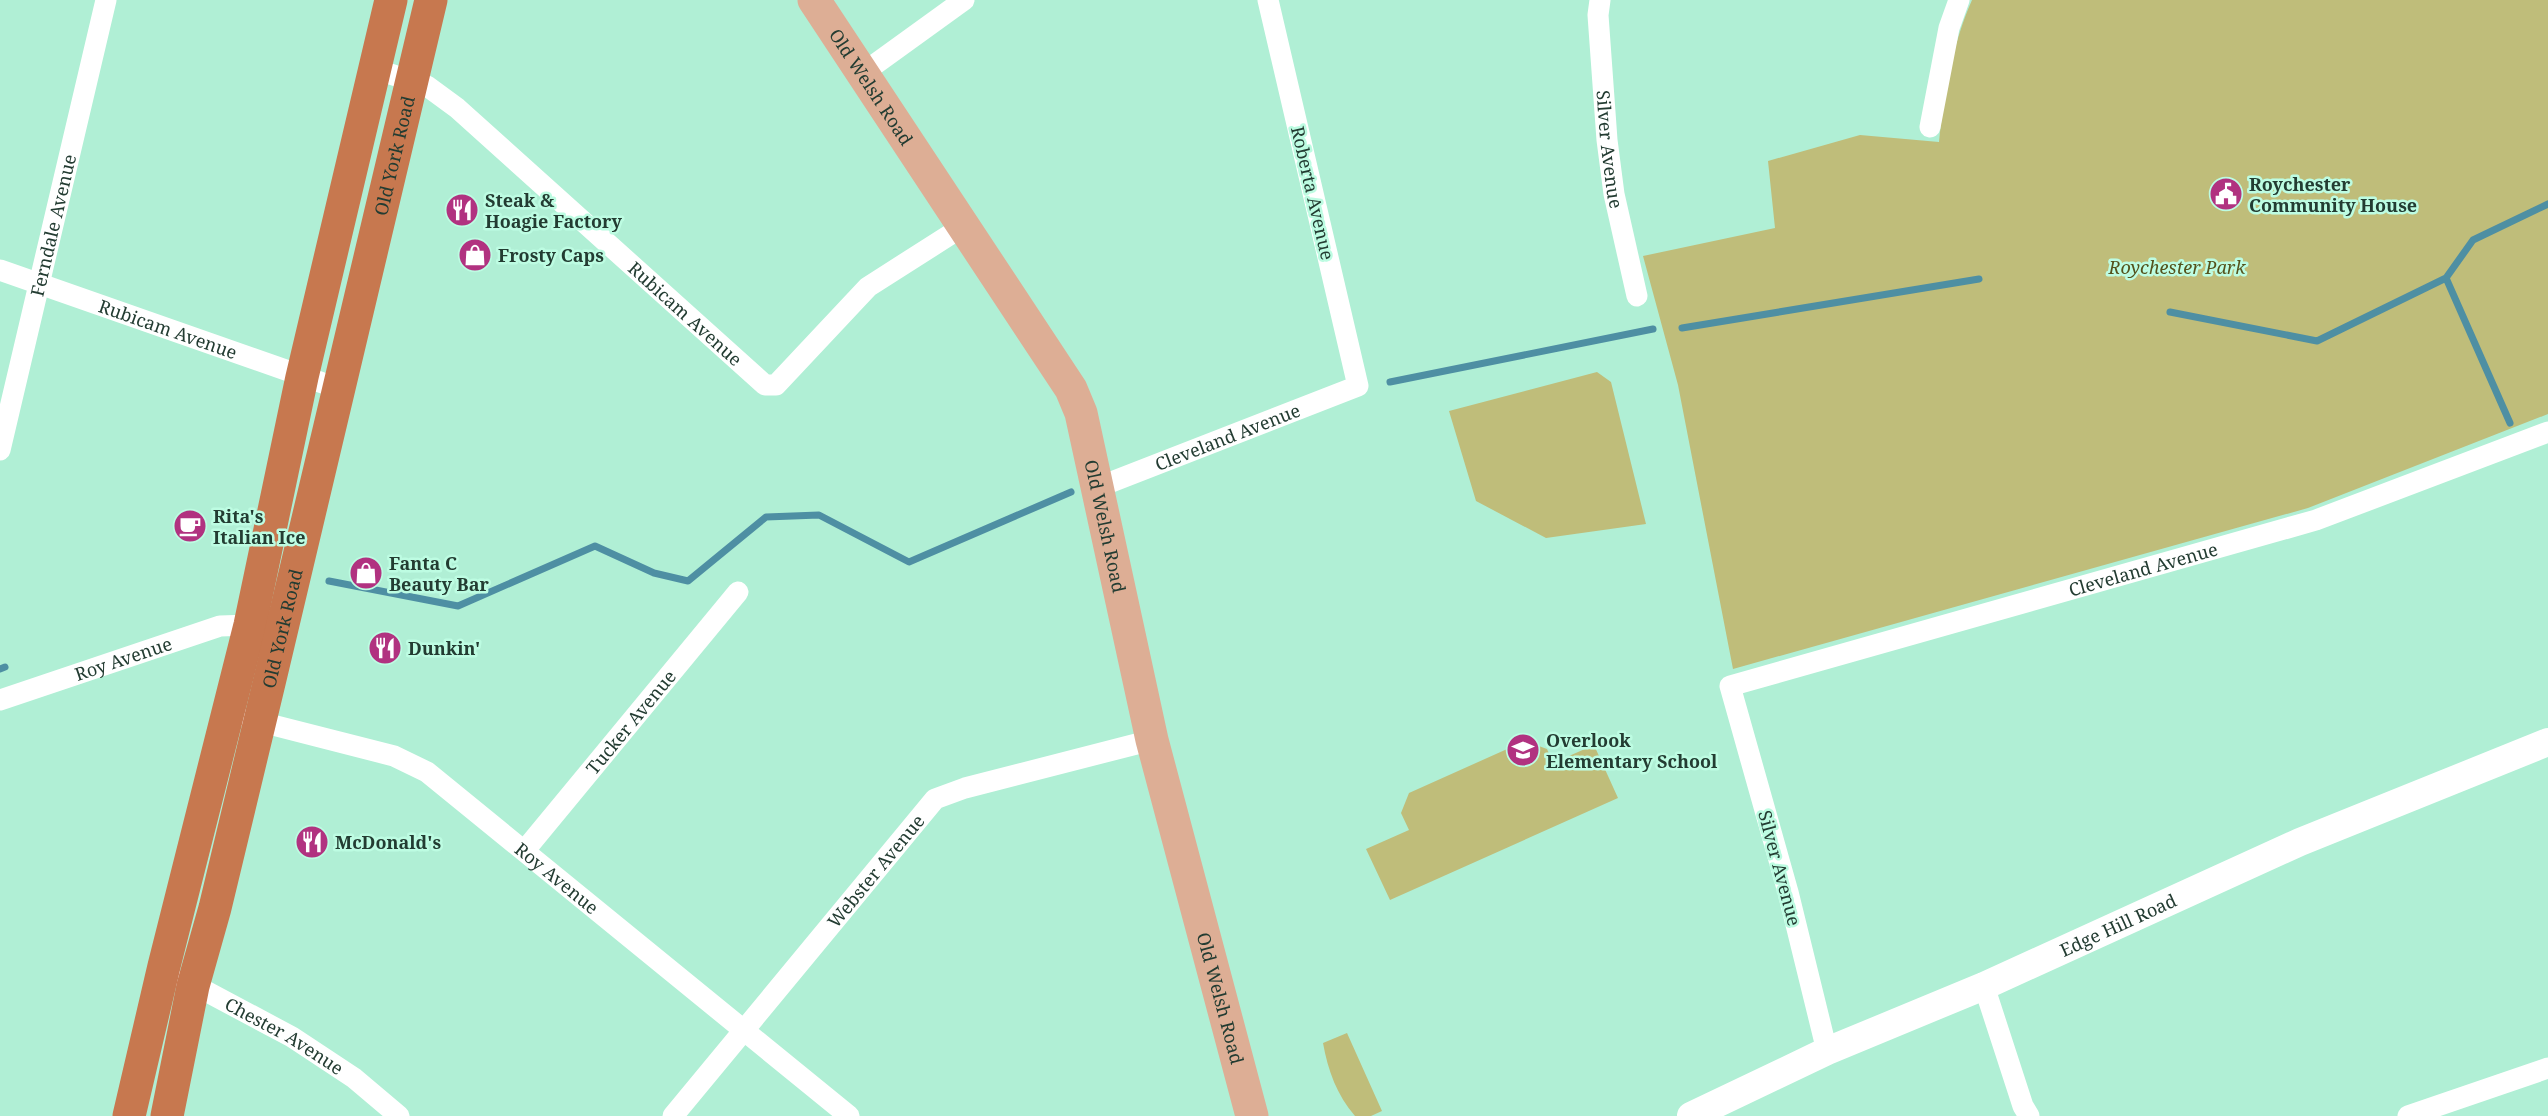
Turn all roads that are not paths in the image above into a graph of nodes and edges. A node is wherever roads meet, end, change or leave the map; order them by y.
1 (106, 0) edge
2 (391, 0) edge
3 (431, 0) edge
4 (814, 0) edge
5 (964, 0) edge
6 (1268, 0) edge
7 (1600, 0) edge
8 (1959, 0) edge
9 (375, 69) junction
10 (863, 73) junction
11 (413, 81) junction
12 (1930, 127) dead end
13 (962, 226) junction
14 (0, 270) edge
15 (40, 285) junction
16 (1637, 296) dead end
17 (302, 377) junction
18 (1358, 386) joint
19 (337, 388) junction
20 (2548, 432) edge
21 (0, 450) edge
22 (1096, 488) junction
23 (738, 592) dead end
24 (250, 625) junction
25 (1730, 686) joint
26 (0, 700) edge
27 (228, 713) junction
28 (260, 723) junction
29 (1152, 740) junction
30 (2548, 742) edge
31 (525, 850) junction
32 (164, 966) junction
33 (193, 986) junction
34 (1984, 986) junction
35 (746, 1029) junction
36 (1827, 1051) junction
37 (2548, 1068) edge
38 (129, 1116) edge
39 (167, 1116) edge
40 (399, 1116) edge
41 (673, 1116) edge
42 (849, 1116) edge
43 (1252, 1116) edge
44 (1691, 1116) edge
45 (2029, 1116) edge
46 (2408, 1116) edge

1 - 15 street, Ferndale Avenue
2 - 9 highway, Old York Road
3 - 11 highway, Old York Road
4 - 10 main road, Old Welsh Road
5 - 10 street
6 - 18 street, Roberta Avenue
7 - 16 street, Silver Avenue
8 - 12 street
9 - 11 street, Rubicam Avenue
9 - 17 highway, Old York Road
10 - 13 main road, Old Welsh Road
11 - 13 street, Rubicam Avenue
11 - 19 highway, Old York Road
13 - 22 main road, Old Welsh Road
14 - 15 street, Rubicam Avenue
15 - 17 street, Rubicam Avenue
15 - 21 street, Ferndale Avenue
17 - 19 street, Rubicam Avenue
17 - 24 highway, Old York Road
18 - 22 street, Cleveland Avenue
19 - 28 highway, Old York Road
20 - 25 street, Cleveland Avenue
22 - 29 main road, Old Welsh Road
23 - 31 street, Tucker Avenue
24 - 26 street, Roy Avenue
24 - 27 highway, Old York Road
25 - 36 street, Silver Avenue
27 - 28 street, Roy Avenue
27 - 32 highway, Old York Road
28 - 31 street, Roy Avenue
28 - 33 highway, Old York Road
29 - 35 street, Webster Avenue
29 - 43 main road, Old Welsh Road
30 - 34 main road, Edge Hill Road
31 - 35 street, Roy Avenue
32 - 33 street, Chester Avenue
32 - 38 highway, Old York Road
33 - 39 highway, Old York Road
33 - 40 street, Chester Avenue
34 - 36 main road, Edge Hill Road
34 - 45 street
35 - 41 street, Webster Avenue
35 - 42 street, Roy Avenue
36 - 44 main road, Edge Hill Road
37 - 46 street

